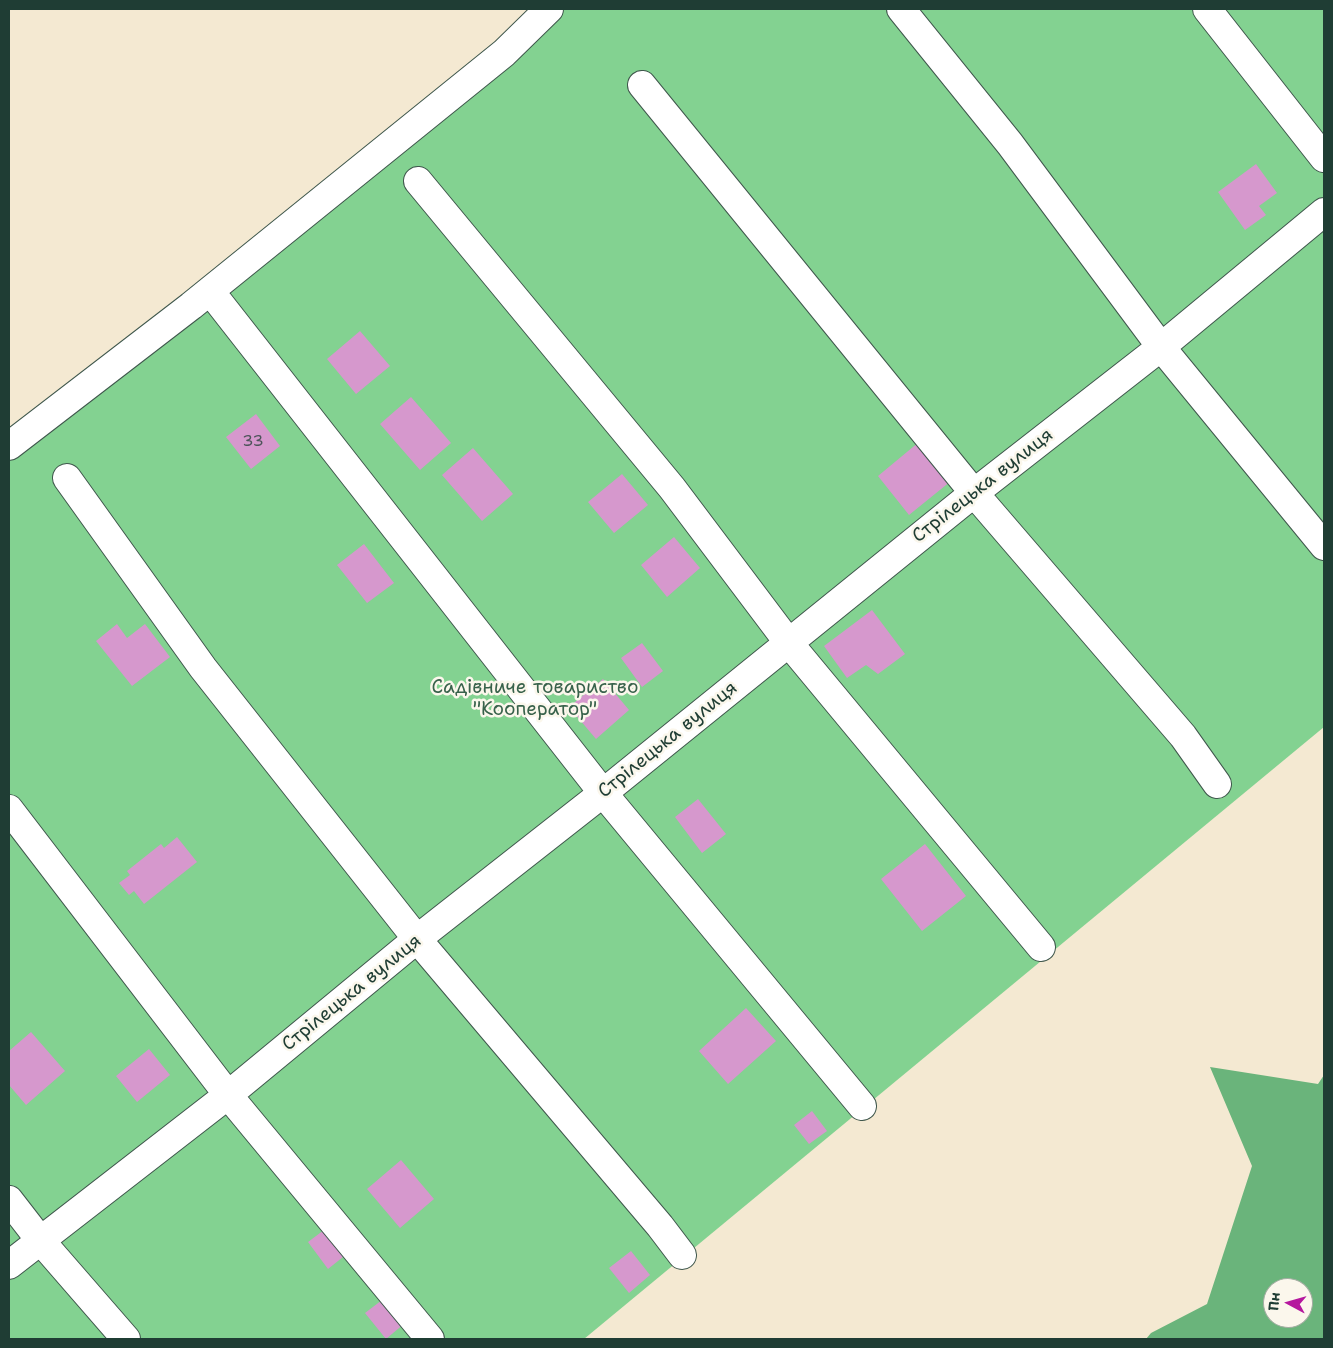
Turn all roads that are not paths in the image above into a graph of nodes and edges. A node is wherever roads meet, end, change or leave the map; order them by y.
1 (549, 9) edge
2 (901, 9) edge
3 (1206, 9) edge
4 (642, 85) dead end
5 (1324, 158) edge
6 (418, 181) dead end
7 (1324, 212) edge
8 (210, 291) junction
9 (1161, 347) junction
10 (9, 446) edge
11 (66, 478) dead end
12 (974, 493) junction
13 (1324, 546) edge
14 (788, 642) junction
15 (1217, 784) dead end
16 (603, 793) junction
17 (9, 809) edge
18 (417, 939) junction
19 (1041, 947) dead end
20 (228, 1096) junction
21 (862, 1106) dead end
22 (9, 1200) edge
23 (40, 1240) junction
24 (682, 1255) dead end
25 (9, 1265) edge
26 (126, 1339) edge
27 (430, 1339) edge

1 - 8 street
2 - 9 street
3 - 5 street
4 - 12 street
6 - 14 street
7 - 9 street, Стрілецька вулиця
8 - 10 street
8 - 16 street
9 - 12 street, Стрілецька вулиця
9 - 13 street
11 - 18 street
12 - 14 street, Стрілецька вулиця
12 - 15 street
14 - 16 street, Стрілецька вулиця
14 - 19 street
16 - 18 street, Стрілецька вулиця
16 - 21 street
17 - 20 street
18 - 20 street, Стрілецька вулиця
18 - 24 street
20 - 23 street, Стрілецька вулиця
20 - 27 street
22 - 23 street
23 - 25 street, Стрілецька вулиця
23 - 26 street

